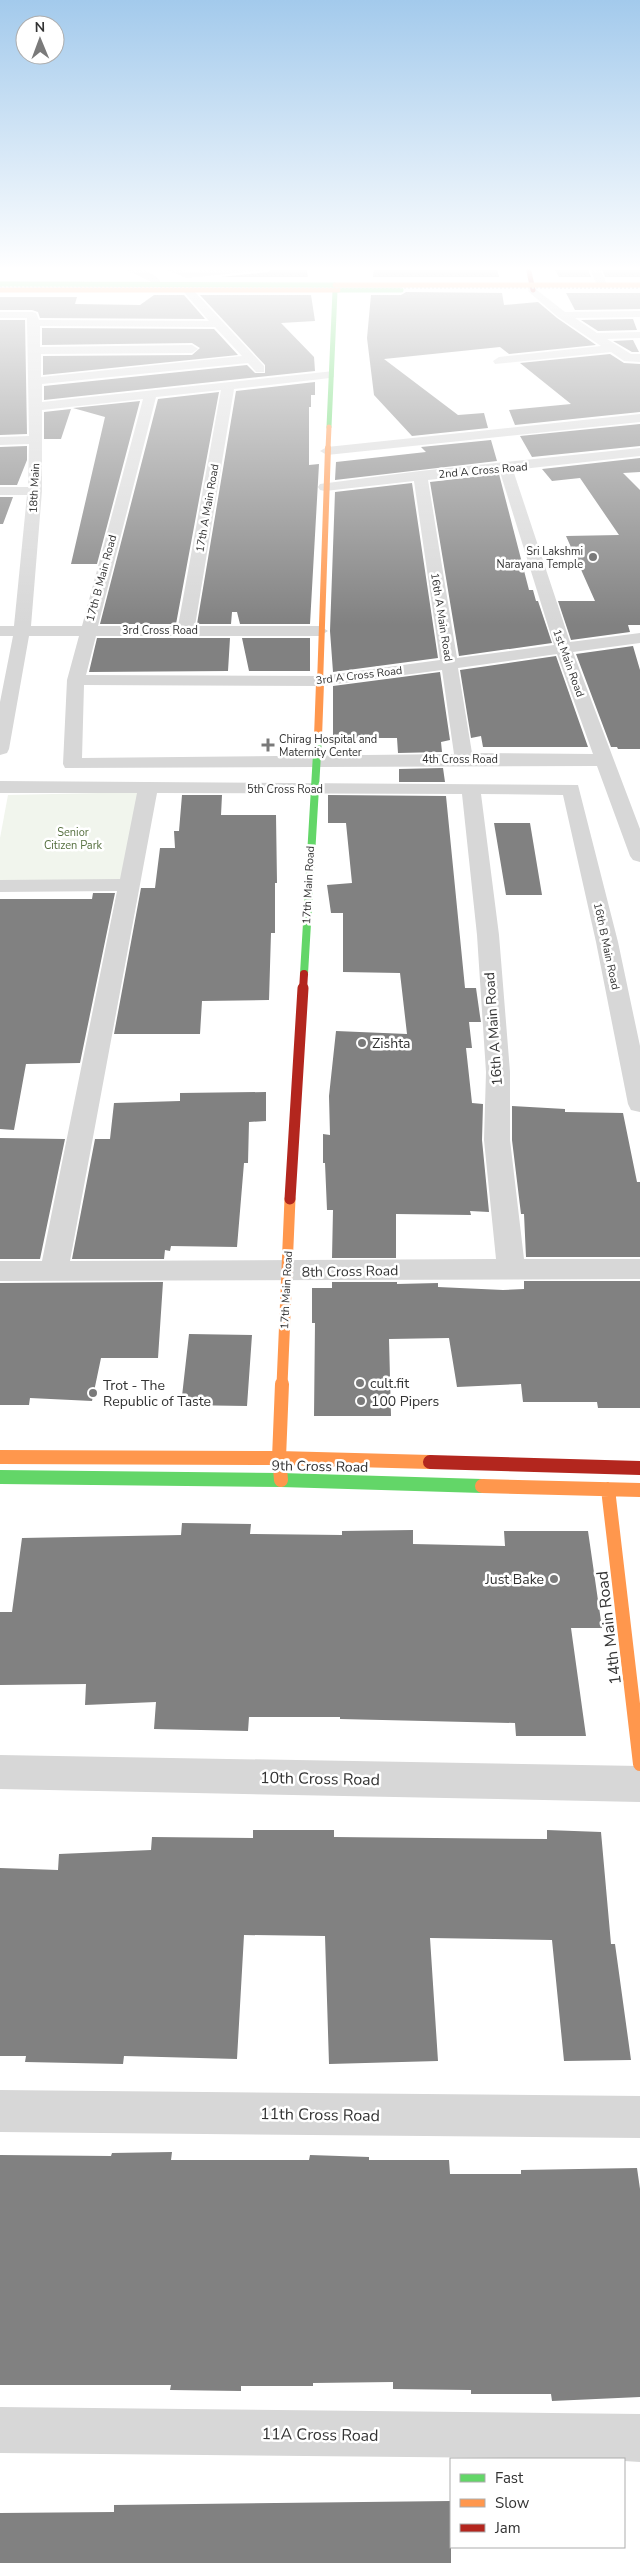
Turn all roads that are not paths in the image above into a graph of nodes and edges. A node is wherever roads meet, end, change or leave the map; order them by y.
1 (228, 386) edge
2 (36, 387) edge
3 (222, 387) edge
4 (330, 387) edge
5 (150, 394) junction
6 (36, 407) junction
7 (640, 418) edge
8 (0, 441) edge
9 (36, 447) junction
10 (327, 451) junction
11 (640, 452) edge
12 (0, 454) edge
13 (506, 468) junction
14 (420, 475) junction
15 (325, 487) junction
16 (0, 491) edge
17 (35, 491) junction
18 (88, 630) junction
19 (186, 630) junction
20 (0, 631) edge
21 (22, 631) junction
22 (320, 631) junction
23 (640, 638) edge
24 (563, 648) junction
25 (450, 663) junction
26 (76, 680) junction
27 (321, 680) junction
28 (3, 710) edge
29 (0, 749) edge
30 (464, 759) junction
31 (315, 760) junction
32 (606, 760) junction
33 (72, 764) joint
34 (0, 787) edge
35 (148, 788) junction
36 (313, 789) junction
37 (570, 789) joint
38 (471, 790) junction
39 (632, 810) edge
40 (640, 856) edge
41 (130, 885) junction
42 (0, 886) edge
43 (640, 1104) edge
44 (512, 1268) junction
45 (640, 1269) edge
46 (0, 1271) edge
47 (54, 1271) junction
48 (286, 1272) junction
49 (0, 1456) edge
50 (279, 1458) junction
51 (640, 1468) edge
52 (0, 1477) edge
53 (282, 1480) junction
54 (608, 1489) junction
55 (640, 1490) edge
56 (640, 1764) edge
57 (0, 1772) edge
58 (640, 1784) edge
59 (0, 2111) edge
60 (640, 2117) edge
61 (0, 2430) edge
62 (640, 2438) edge

1 - 19 street, 17th A Main Road
2 - 6 street, 18th Main
3 - 5 street
4 - 10 main road, 17th Main Road
5 - 6 street
5 - 18 street, 17th B Main Road
6 - 9 street, 18th Main
7 - 10 street
8 - 9 street
9 - 12 street
9 - 17 street, 18th Main
10 - 15 main road, 17th Main Road
11 - 13 street, 2nd A Cross Road
13 - 14 street, 2nd A Cross Road
13 - 24 street, 1st Main Road
14 - 15 street, 2nd A Cross Road
14 - 25 street, 16th A Main Road
15 - 22 main road, 17th Main Road
16 - 17 street
17 - 21 street, 18th Main
18 - 19 street, 3rd Cross Road
18 - 21 street, 3rd Cross Road
18 - 26 street, 17th B Main Road
19 - 22 street, 3rd Cross Road
20 - 21 street, 3rd Cross Road
21 - 28 street, 18th Main
22 - 27 main road, 17th Main Road
23 - 24 street, 3rd A Cross Road
24 - 25 street, 3rd A Cross Road
24 - 32 street, 1st Main Road
25 - 27 street, 3rd A Cross Road
25 - 30 street, 16th A Main Road
26 - 27 street, 3rd A Cross Road
26 - 33 street, 17th B Main Road
27 - 31 main road, 17th Main Road
28 - 29 street, 18th Main
30 - 31 street, 4th Cross Road
30 - 32 street, 4th Cross Road
31 - 33 street, 4th Cross Road
31 - 36 main road, 17th Main Road
32 - 39 street, 1st Main Road
34 - 35 street, 5th Cross Road
35 - 36 street, 5th Cross Road
35 - 41 street
36 - 38 street, 5th Cross Road
36 - 48 main road, 17th Main Road
37 - 38 street, 5th Cross Road
37 - 43 street, 16th B Main Road
38 - 44 street, 16th A Main Road
39 - 40 street, 1st Main Road
41 - 42 street
41 - 47 street
44 - 45 street, 8th Cross Road
44 - 48 street, 8th Cross Road
46 - 47 street, 8th Cross Road
47 - 48 street, 8th Cross Road
48 - 50 main road, 17th Main Road
49 - 50 main road, 9th Cross Road
50 - 51 main road, 9th Cross Road
50 - 53 main road, 17th Main Road
52 - 53 main road, 9th Cross Road
53 - 54 main road, 9th Cross Road
54 - 55 main road, 9th Cross Road
54 - 56 main road, 14th Main Road
57 - 58 street, 10th Cross Road
59 - 60 street, 11th Cross Road
61 - 62 street, 11A Cross Road

